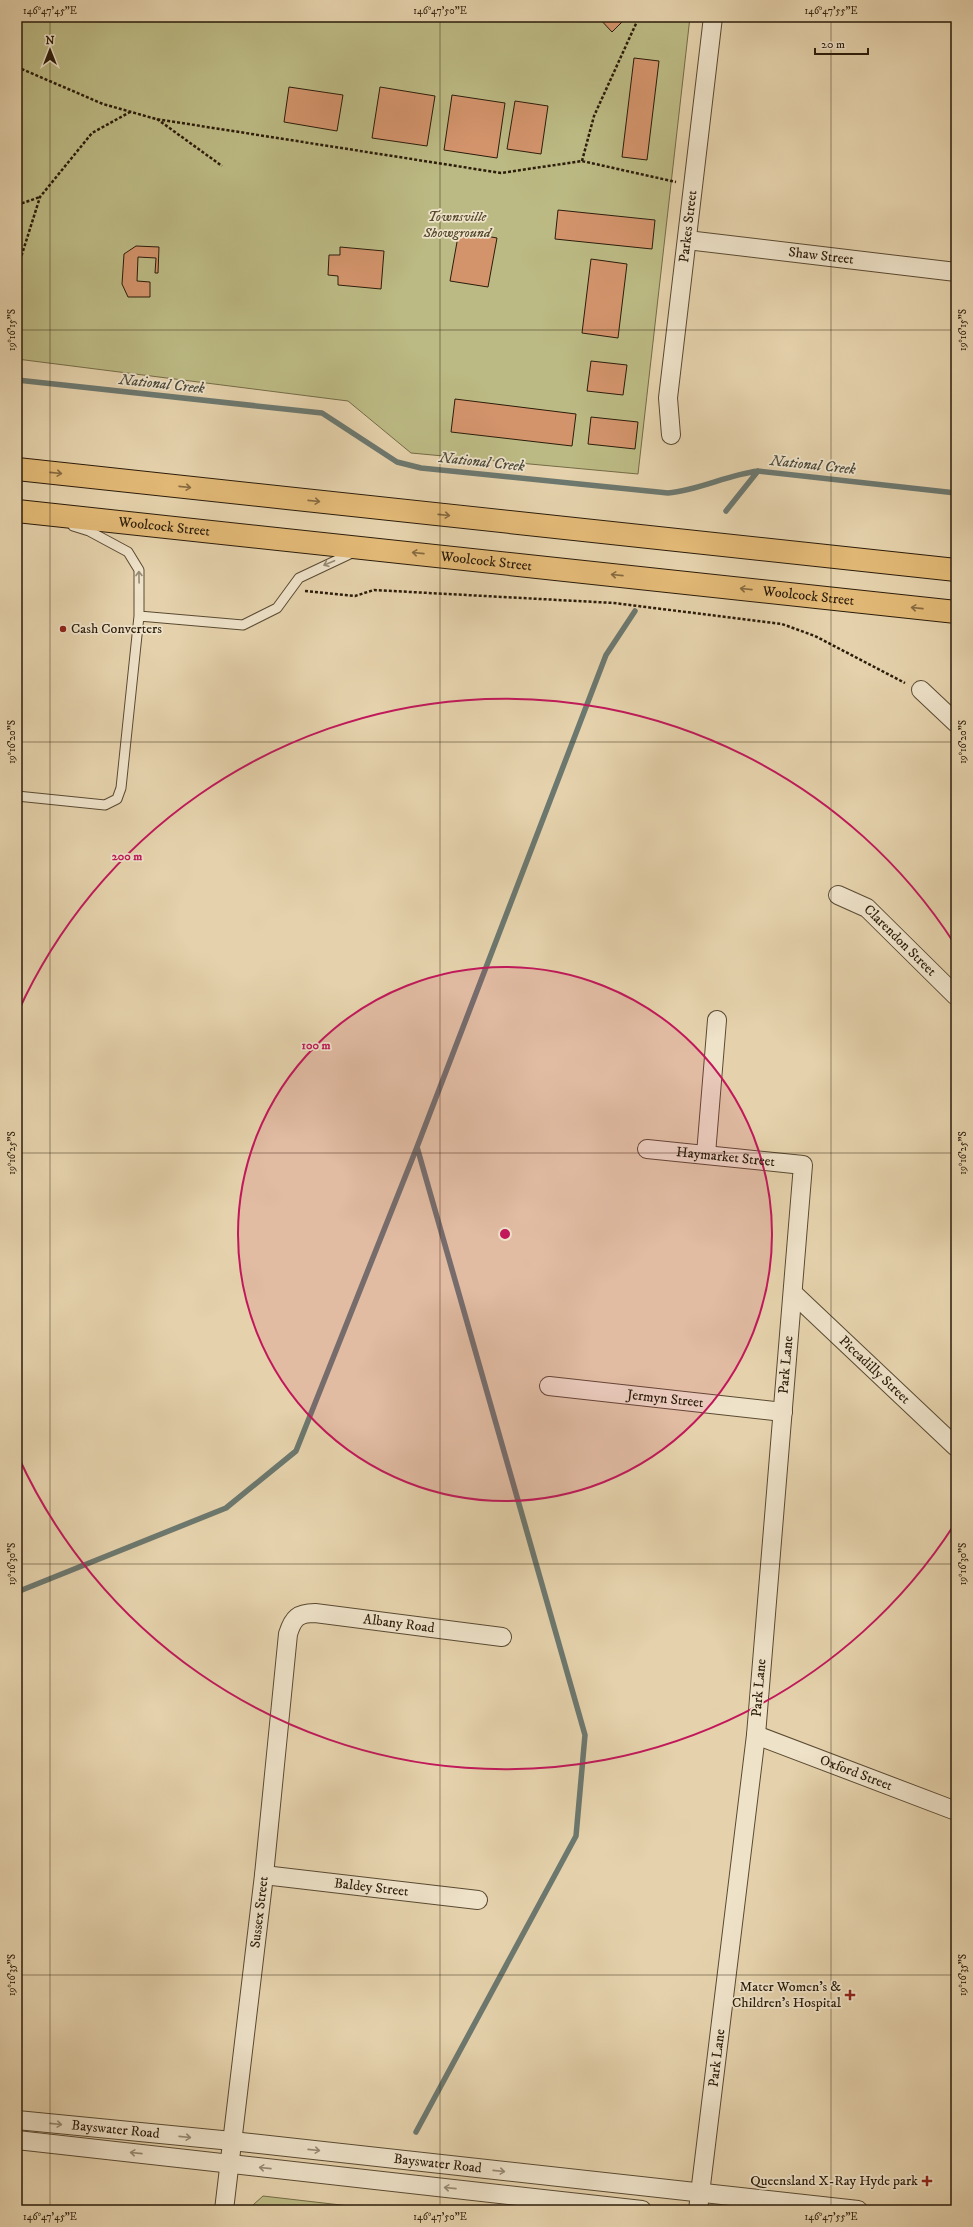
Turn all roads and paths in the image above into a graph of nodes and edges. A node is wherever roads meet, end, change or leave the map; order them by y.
1 (638, 17) edge
2 (713, 17) edge
3 (17, 67) edge
4 (130, 112) junction
5 (156, 119) junction
6 (582, 161) junction
7 (222, 166) dead end
8 (693, 185) junction
9 (40, 197) junction
10 (17, 204) edge
11 (687, 240) junction
12 (17, 270) edge
13 (956, 272) edge
14 (671, 435) dead end
15 (17, 469) edge
16 (25, 512) edge
17 (365, 548) junction
18 (956, 570) edge
19 (290, 589) junction
20 (956, 612) edge
21 (139, 616) junction
22 (921, 690) joint
23 (956, 723) edge
24 (17, 796) edge
25 (838, 895) dead end
26 (956, 996) edge
27 (717, 1020) dead end
28 (647, 1149) dead end
29 (706, 1154) junction
30 (803, 1165) joint
31 (793, 1293) junction
32 (549, 1386) dead end
33 (783, 1412) junction
34 (956, 1447) edge
35 (296, 1616) joint
36 (502, 1637) dead end
37 (756, 1735) junction
38 (956, 1811) edge
39 (264, 1875) junction
40 (478, 1900) dead end
41 (17, 2120) edge
42 (17, 2140) edge
43 (232, 2141) junction
44 (229, 2164) junction
45 (699, 2201) edge
46 (224, 2210) edge
47 (642, 2210) edge
48 (858, 2210) edge

1 - 6 path
2 - 8 street, Parkes Street
3 - 4 path
4 - 5 path
4 - 9 path
5 - 6 path
5 - 7 path
6 - 8 path
8 - 11 street, Parkes Street
9 - 10 path
9 - 12 path
11 - 13 street, Shaw Street
11 - 14 street, Parkes Street
15 -> 18 main road
16 - 17 main road, Woolcock Street
21 -> 16 lane
17 -> 19 lane
20 -> 17 main road, Woolcock Street
19 - 21 lane
19 - 22 path
21 - 24 lane
22 - 23 street
25 - 26 street, Clarendon Street
27 - 29 street
28 - 29 street, Haymarket Street
29 - 30 street, Haymarket Street
30 - 31 street, Park Lane
31 - 33 street, Park Lane
31 - 34 street, Piccadilly Street
32 - 33 street, Jermyn Street
33 - 37 street, Park Lane
35 - 36 street, Albany Road
35 - 39 street, Sussex Street
37 - 38 street, Oxford Street
37 - 45 street, Park Lane
39 - 40 street, Baldey Street
39 - 43 street, Sussex Street
41 -> 43 street, Bayswater Road
44 -> 42 street, Bayswater Road
43 - 44 street, Sussex Street
43 -> 45 street, Bayswater Road
44 - 46 street, Sussex Street
47 -> 44 street, Bayswater Road
45 - 48 street, Bayswater Road

